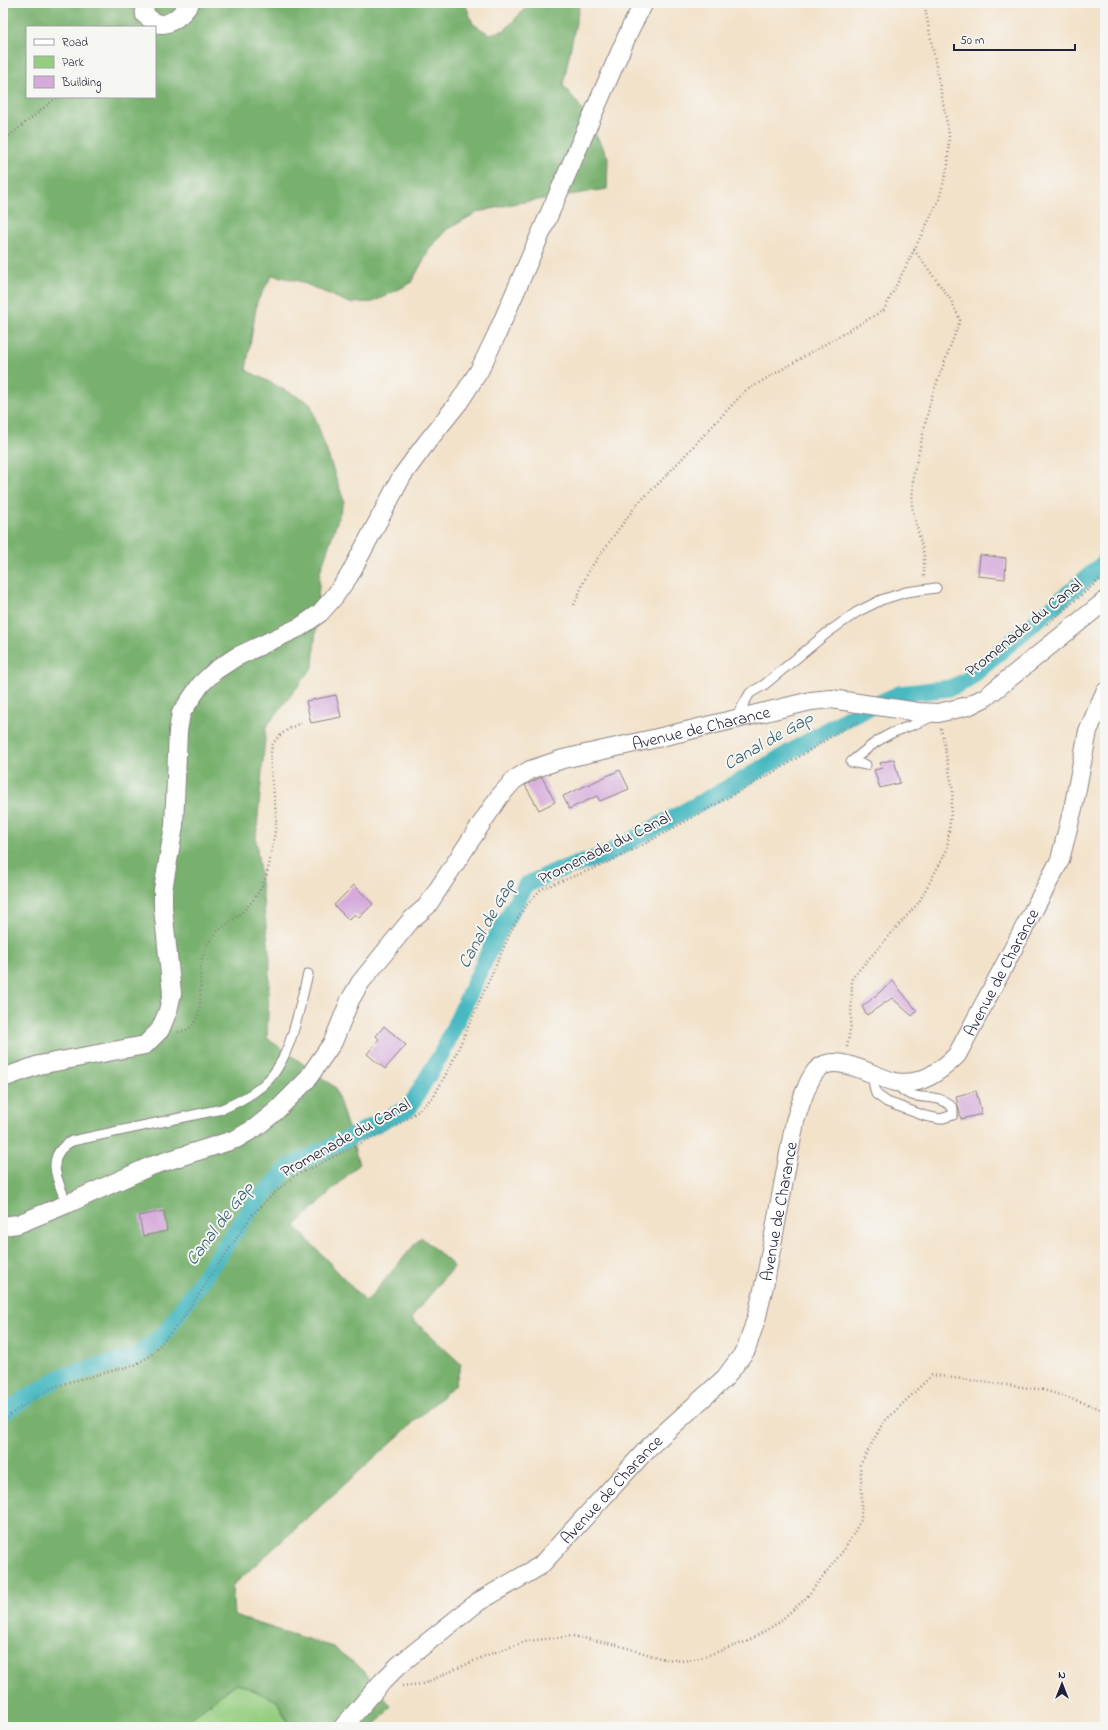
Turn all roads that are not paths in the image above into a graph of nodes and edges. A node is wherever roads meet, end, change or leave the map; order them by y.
1 (144, 3) edge
2 (190, 3) edge
3 (644, 3) edge
4 (936, 588) dead end
5 (1105, 602) edge
6 (1105, 692) edge
7 (938, 713) junction
8 (735, 719) junction
9 (866, 765) dead end
10 (308, 974) dead end
11 (871, 1073) junction
12 (3, 1078) edge
13 (896, 1082) junction
14 (67, 1204) junction
15 (3, 1226) edge
16 (343, 1727) edge

1 - 2 street
3 - 12 street
4 - 8 lane
5 - 7 street, Avenue de Charance
6 - 13 street, Avenue de Charance
7 - 8 street, Avenue de Charance
7 - 9 lane
8 - 14 street, Avenue de Charance
10 - 14 lane
11 - 13 street, Avenue de Charance
11 - 13 lane
11 - 16 street, Avenue de Charance
14 - 15 street, Avenue de Charance

